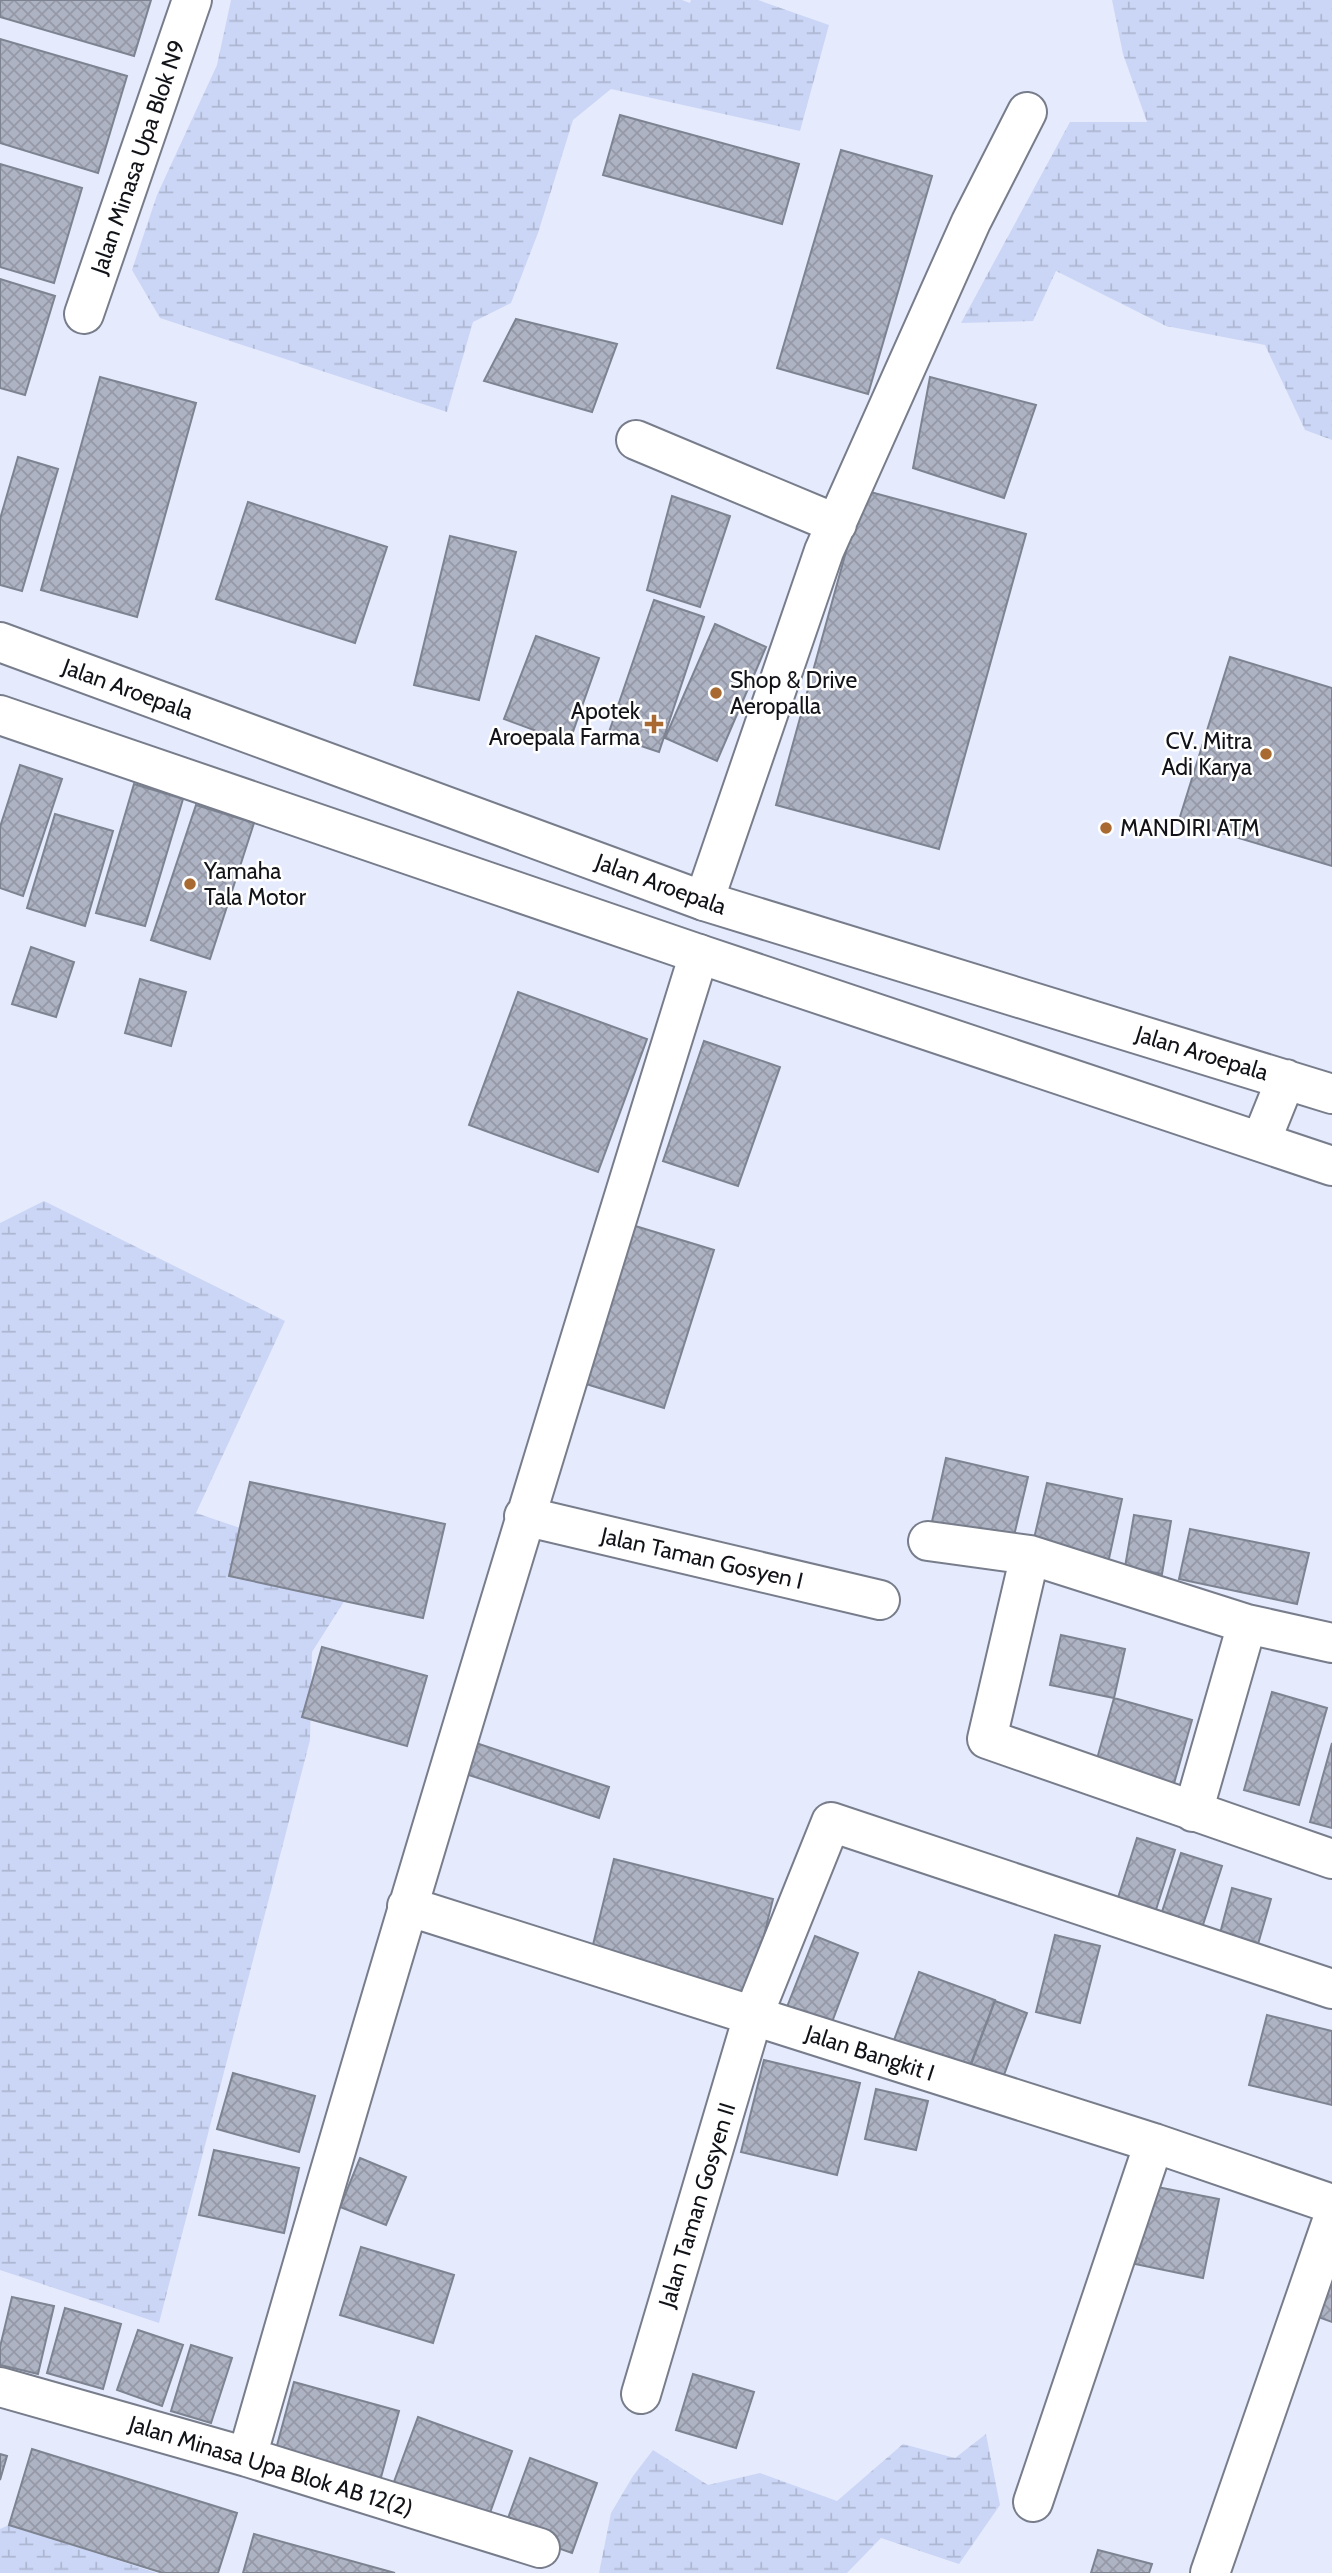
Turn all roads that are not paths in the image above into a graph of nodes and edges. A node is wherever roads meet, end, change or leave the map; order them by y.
1 (192, 0) edge
2 (1027, 112) dead end
3 (84, 314) dead end
4 (636, 440) dead end
5 (836, 524) junction
6 (0, 642) edge
7 (0, 715) edge
8 (704, 901) junction
9 (699, 954) junction
10 (1286, 1079) junction
11 (1332, 1094) edge
12 (1261, 1141) junction
13 (1332, 1166) edge
14 (524, 1516) junction
15 (928, 1541) dead end
16 (1030, 1555) junction
17 (880, 1600) dead end
18 (1247, 1624) junction
19 (1332, 1643) edge
20 (1193, 1812) junction
21 (1332, 1859) edge
22 (407, 1906) junction
23 (1332, 1989) edge
24 (753, 2016) junction
25 (1154, 2143) junction
26 (1332, 2204) edge
27 (1332, 2221) edge
28 (0, 2388) edge
29 (641, 2395) dead end
30 (247, 2457) junction
31 (1033, 2502) dead end
32 (540, 2548) dead end
33 (1210, 2573) edge

1 - 3 street, Jalan Minasa Upa Blok N9
2 - 5 street
4 - 5 street
5 - 8 street
6 - 8 street, Jalan Aroepala
7 - 9 street
8 - 10 street, Jalan Aroepala
9 - 12 street
9 - 14 street
10 - 11 street, Jalan Aroepala
10 - 12 street
12 - 13 street
14 - 17 street, Jalan Taman Gosyen I
14 - 22 street
15 - 16 street
16 - 18 street
16 - 20 street
18 - 19 street
18 - 20 street
20 - 21 street
22 - 24 street, Jalan Bangkit I
22 - 30 street
23 - 24 street, Jalan Taman Gosyen II
24 - 25 street, Jalan Bangkit I
24 - 29 street, Jalan Taman Gosyen II
25 - 26 street, Jalan Bangkit I
25 - 31 street
27 - 33 street
28 - 30 street, Jalan Minasa Upa Blok AB 12(2)
30 - 32 street, Jalan Minasa Upa Blok AB 12(2)

